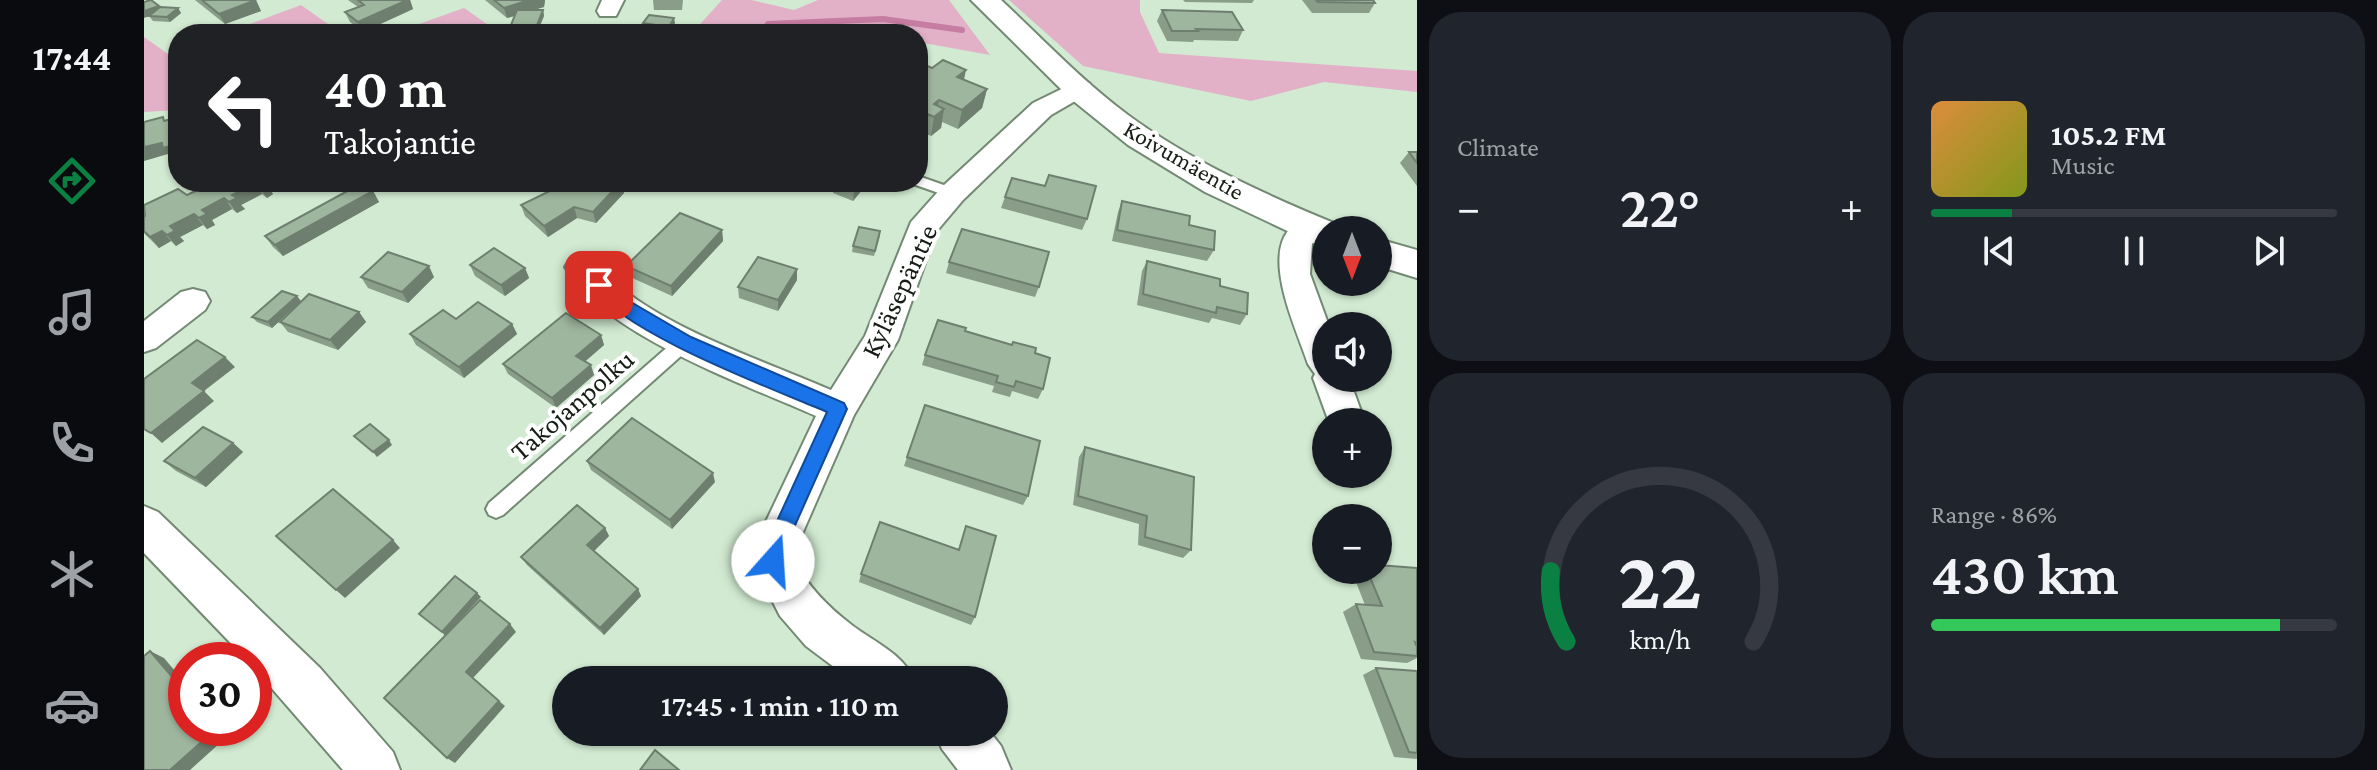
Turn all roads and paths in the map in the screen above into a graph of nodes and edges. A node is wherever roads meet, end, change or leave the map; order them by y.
1 (985, 0) edge
2 (1080, 88) junction
3 (928, 184) edge
4 (953, 193) junction
5 (1312, 228) edge
6 (1312, 234) edge
7 (1392, 256) edge
8 (1417, 264) edge
9 (581, 267) dead end
10 (193, 301) dead end
11 (1312, 325) edge
12 (144, 339) edge
13 (685, 342) junction
14 (838, 409) junction
15 (496, 509) dead end
16 (144, 525) edge
17 (871, 666) edge
18 (970, 746) edge
19 (375, 770) edge
20 (986, 770) edge

1 - 2 street, Koivumäentie
2 - 4 street, Kyläsepäntie
2 - 5 street, Koivumäentie
3 - 4 lane
4 - 14 street, Kyläsepäntie
6 - 11 street
7 - 8 street
9 - 13 street
10 - 12 street
13 - 14 street
13 - 15 lane, Takojanpolku
14 - 17 street, Kyläsepäntie
16 - 19 street
18 - 20 street

